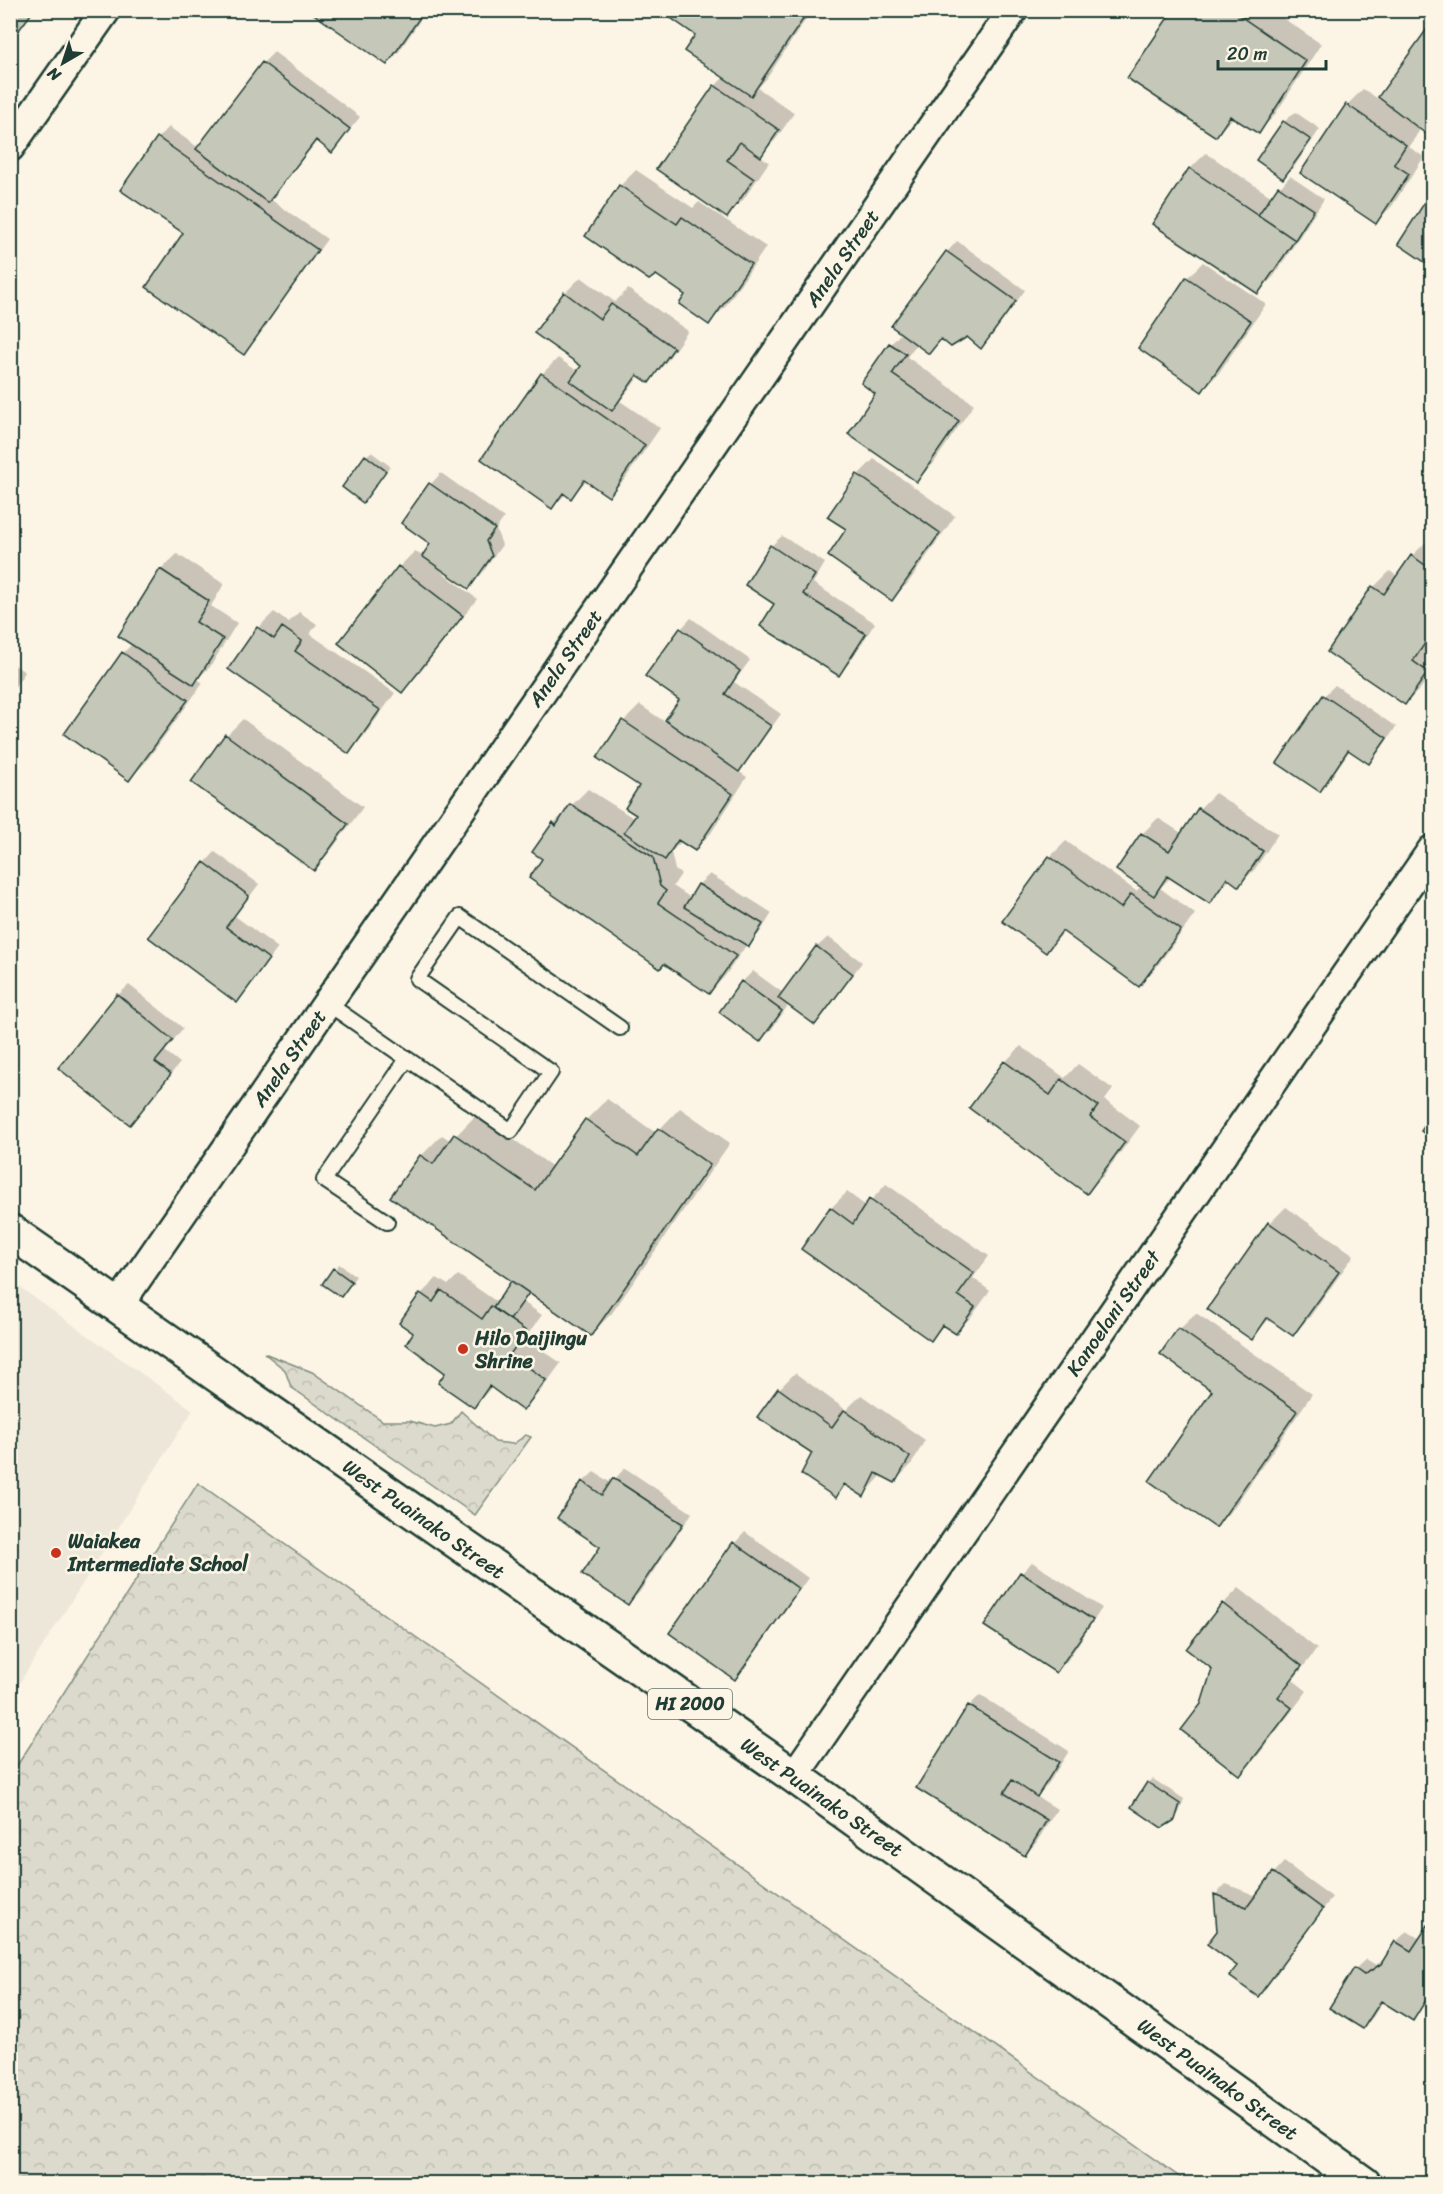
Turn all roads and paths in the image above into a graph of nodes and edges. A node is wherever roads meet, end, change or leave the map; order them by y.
1 (106, 10) edge
2 (1013, 10) edge
3 (19, 115) edge
4 (10, 147) edge
5 (1432, 850) edge
6 (327, 1003) junction
7 (620, 1028) dead end
8 (406, 1059) junction
9 (387, 1222) dead end
10 (10, 1231) edge
11 (118, 1306) junction
12 (794, 1776) junction
13 (1364, 2184) edge

1 - 3 street
2 - 6 street, Anela Street
3 - 4 street
5 - 12 street, Kanoelani Street
6 - 8 lane
6 - 11 street, Anela Street
7 - 8 lane
8 - 9 lane
10 - 11 highway, West Puainako Street / HI 2000
11 - 12 highway, West Puainako Street / HI 2000
12 - 13 highway, West Puainako Street / HI 2000

